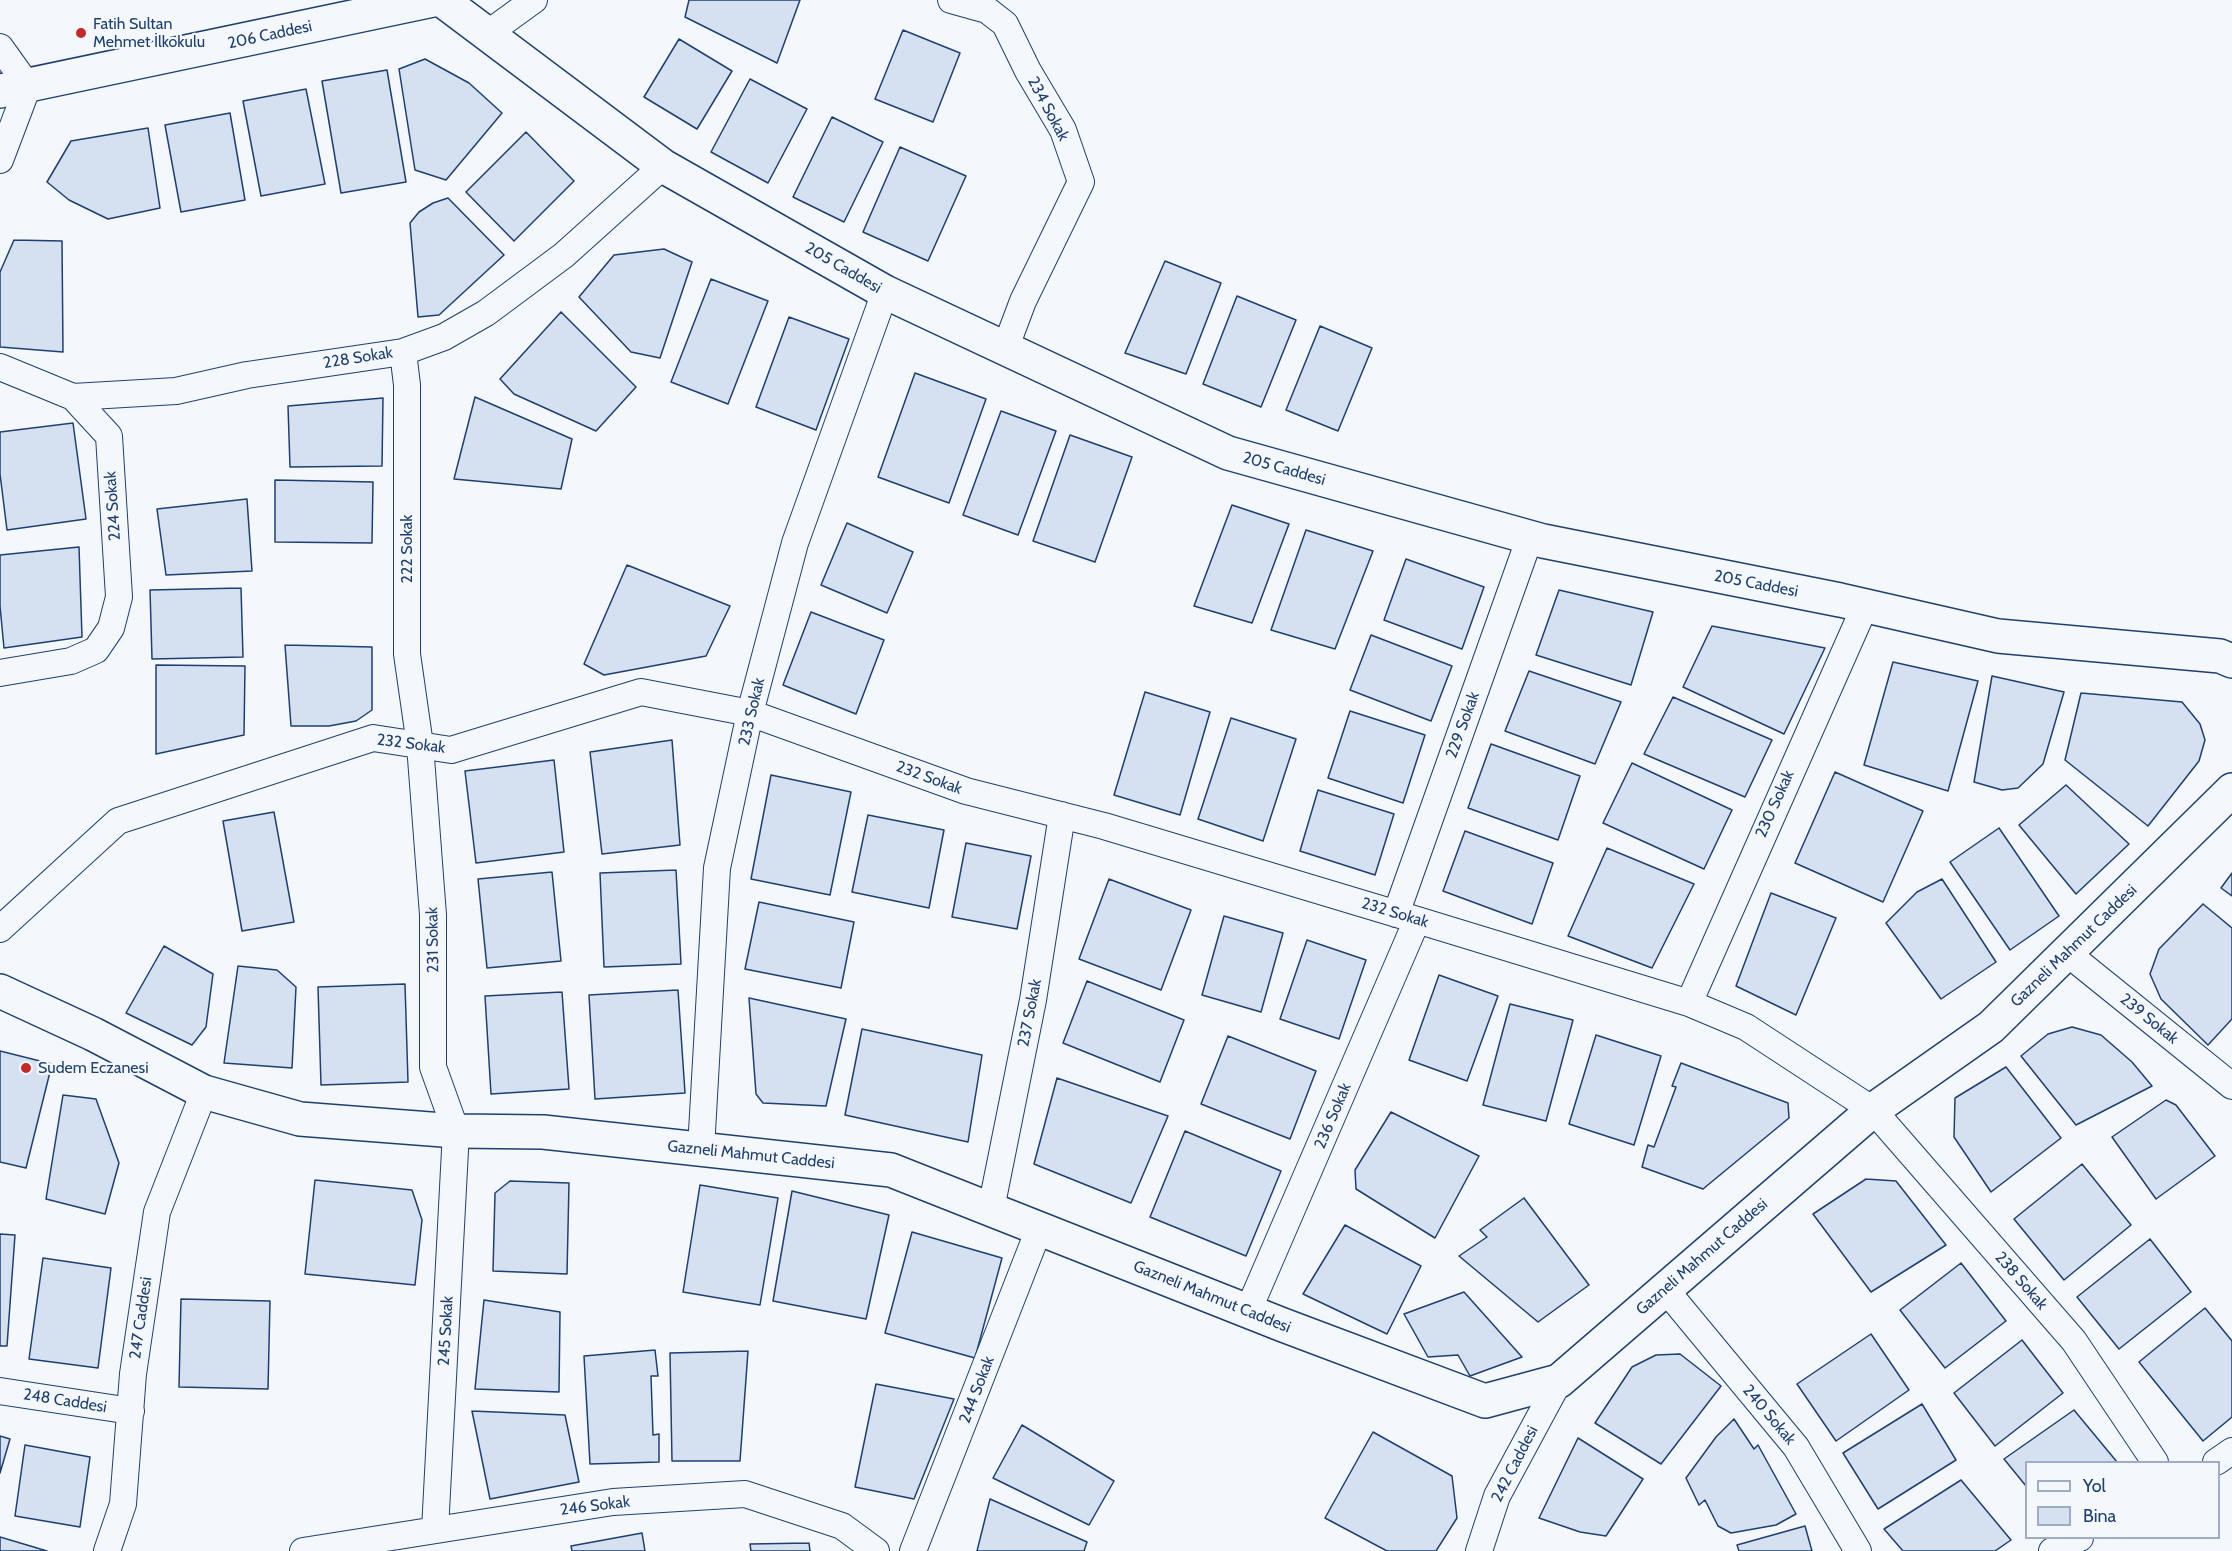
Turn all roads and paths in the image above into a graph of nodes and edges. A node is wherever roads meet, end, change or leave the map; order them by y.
1 (433, 0) edge
2 (442, 0) edge
3 (534, 0) edge
4 (951, 0) edge
5 (487, 33) junction
6 (0, 47) edge
7 (14, 88) edge
8 (0, 160) edge
9 (663, 166) junction
10 (885, 292) junction
11 (1005, 349) junction
12 (403, 352) junction
13 (0, 368) edge
14 (74, 397) junction
15 (1530, 537) junction
16 (1865, 606) junction
17 (2232, 661) edge
18 (0, 673) edge
19 (750, 713) junction
20 (420, 745) junction
21 (2232, 790) edge
22 (1062, 815) junction
23 (1407, 917) junction
24 (0, 929) edge
25 (2067, 952) junction
26 (0, 991) edge
27 (1689, 1003) junction
28 (2232, 1086) edge
29 (204, 1092) junction
30 (1873, 1110) junction
31 (456, 1131) junction
32 (701, 1149) junction
33 (991, 1209) junction
34 (1039, 1228) junction
35 (1665, 1289) junction
36 (1248, 1311) junction
37 (1559, 1381) junction
38 (0, 1392) edge
39 (131, 1411) junction
40 (2232, 1452) edge
41 (2154, 1461) edge
42 (2218, 1461) edge
43 (435, 1530) junction
44 (2078, 1539) edge
45 (107, 1551) edge
46 (303, 1551) edge
47 (876, 1551) edge
48 (913, 1551) edge
49 (1479, 1551) edge
50 (1858, 1551) edge
51 (2052, 1551) edge

1 - 7 street, 206 Caddesi
2 - 5 street, 205 Caddesi
3 - 5 street
4 - 11 street, 234 Sokak
5 - 9 street, 205 Caddesi
6 - 7 street
7 - 8 street
9 - 10 street, 205 Caddesi
9 - 12 street, 228 Sokak
10 - 11 street, 205 Caddesi
10 - 19 street, 233 Sokak
11 - 15 street, 205 Caddesi
12 - 14 street, 228 Sokak
12 - 20 street, 222 Sokak
13 - 14 street, 228 Sokak
14 - 18 street, 224 Sokak
15 - 16 street, 205 Caddesi
15 - 23 street, 229 Sokak
16 - 17 street, 205 Caddesi
16 - 27 street, 230 Sokak
19 - 20 street, 232 Sokak
19 - 22 street, 232 Sokak
19 - 32 street, 233 Sokak
20 - 24 street, 232 Sokak
20 - 31 street, 231 Sokak
21 - 25 street, Gazneli Mahmut Caddesi
22 - 23 street, 232 Sokak
22 - 33 street, 237 Sokak
23 - 27 street, 232 Sokak
23 - 36 street, 236 Sokak
25 - 28 street, 239 Sokak
25 - 30 street, Gazneli Mahmut Caddesi
26 - 29 street, Gazneli Mahmut Caddesi
27 - 30 street, 232 Sokak
29 - 31 street, Gazneli Mahmut Caddesi
29 - 39 street, 247 Caddesi
30 - 35 street, Gazneli Mahmut Caddesi
30 - 41 street, 238 Sokak
31 - 32 street, Gazneli Mahmut Caddesi
31 - 43 street, 245 Sokak
32 - 33 street, Gazneli Mahmut Caddesi
33 - 34 street, Gazneli Mahmut Caddesi
34 - 36 street, Gazneli Mahmut Caddesi
34 - 48 street, 244 Sokak
35 - 37 street, Gazneli Mahmut Caddesi
35 - 50 street, 240 Sokak
36 - 37 street, Gazneli Mahmut Caddesi
37 - 49 street, 242 Caddesi
38 - 39 street, 248 Caddesi
39 - 45 street, 247 Caddesi
40 - 42 street
43 - 46 street, 246 Sokak
43 - 47 street, 246 Sokak
44 - 51 street

